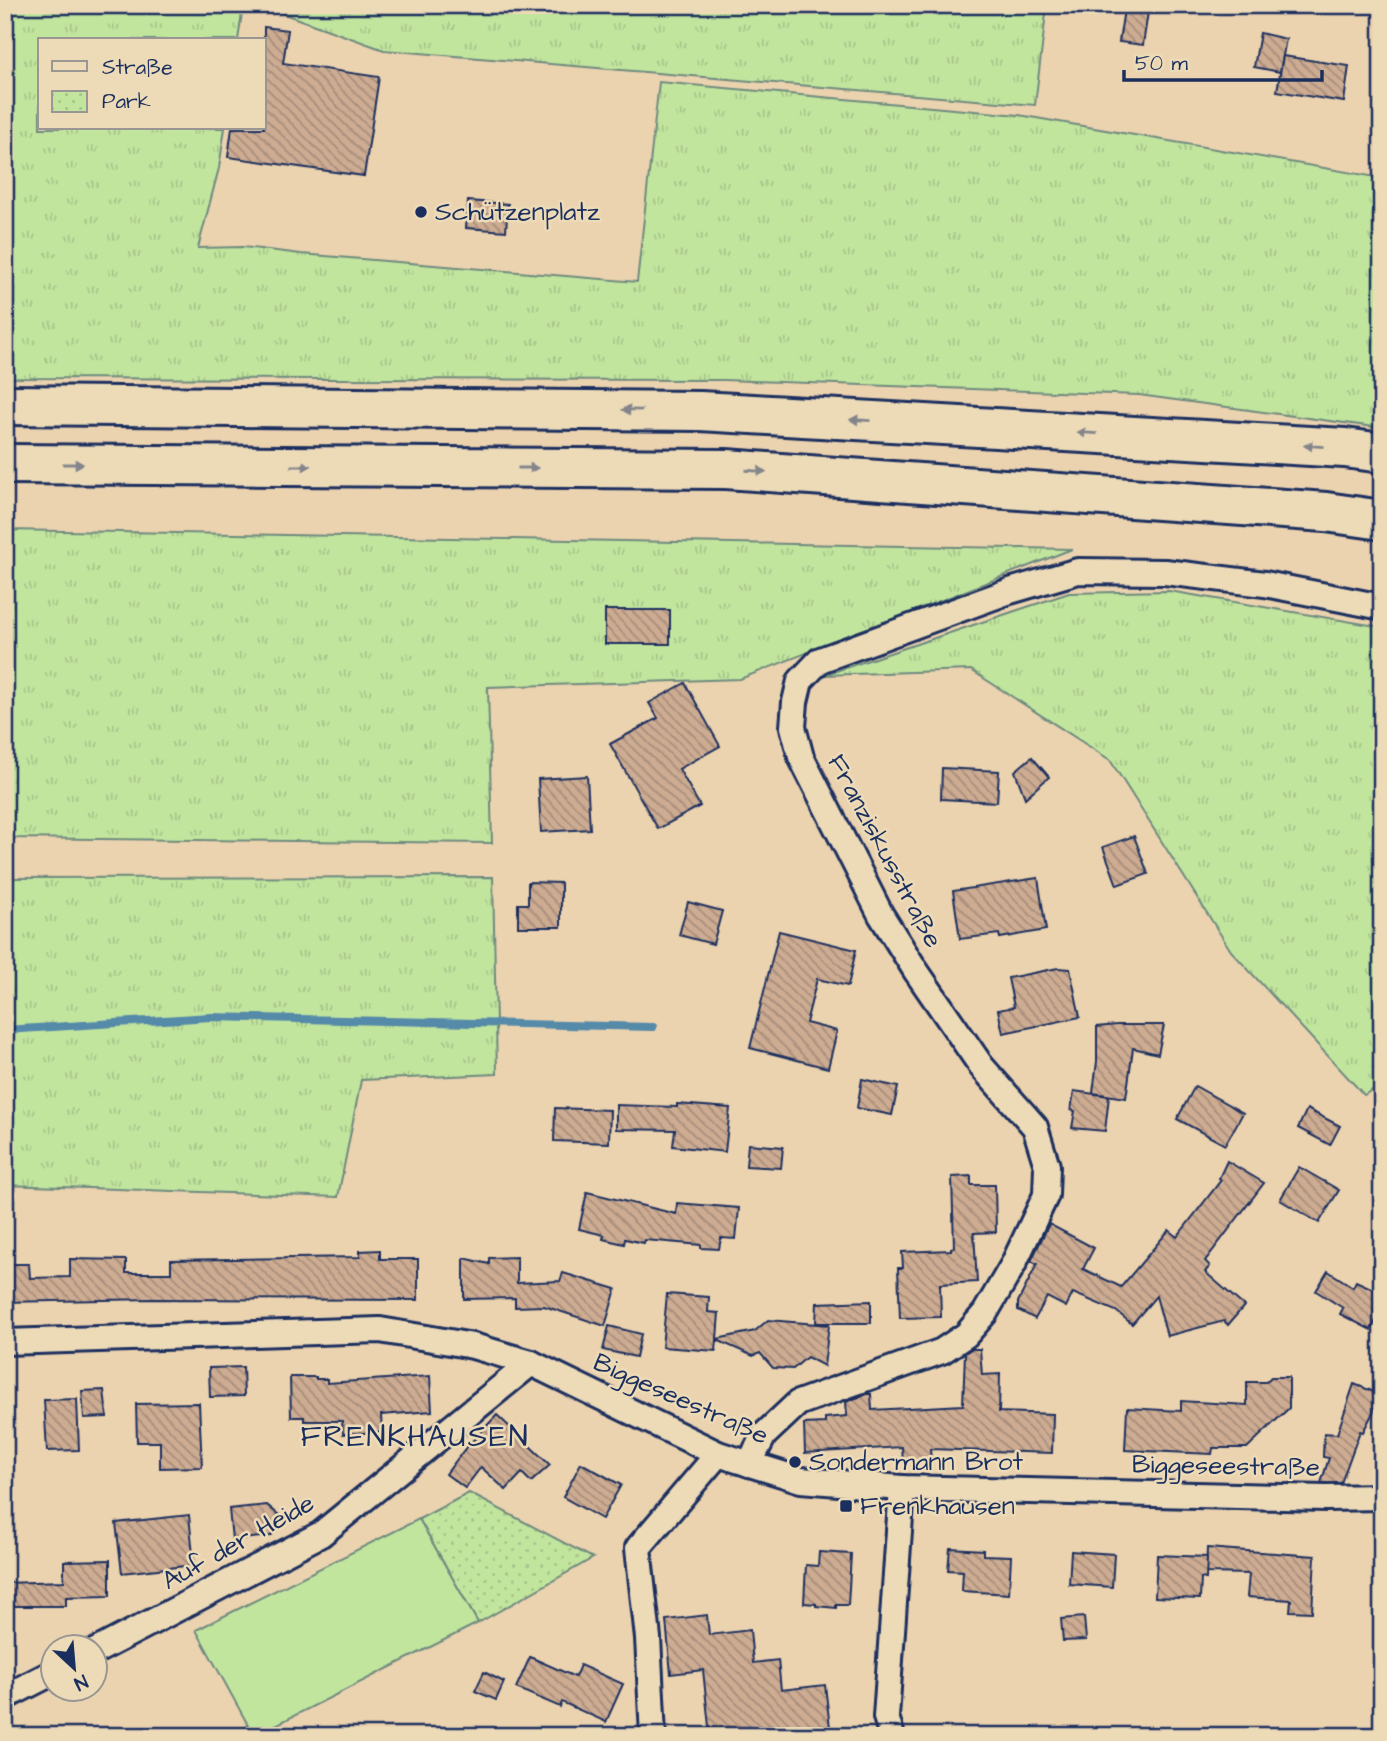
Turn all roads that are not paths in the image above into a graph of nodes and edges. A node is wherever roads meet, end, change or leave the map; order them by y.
1 (5, 405) edge
2 (1382, 453) edge
3 (5, 464) edge
4 (1382, 520) edge
5 (1382, 607) edge
6 (5, 1342) edge
7 (531, 1363) junction
8 (718, 1454) junction
9 (749, 1464) junction
10 (902, 1488) junction
11 (1382, 1497) edge
12 (108, 1645) edge
13 (38, 1680) edge
14 (5, 1697) edge
15 (653, 1736) edge
16 (892, 1736) edge

2 -> 1 highway
3 -> 4 highway
5 - 9 street, Franziskusstraße
6 - 7 street, Biggeseestraße
7 - 8 street, Biggeseestraße
7 - 12 street, Auf der Heide
8 - 9 street, Biggeseestraße
8 - 15 street
9 - 10 street, Biggeseestraße
10 - 11 street, Biggeseestraße
10 - 16 street
13 - 14 street

